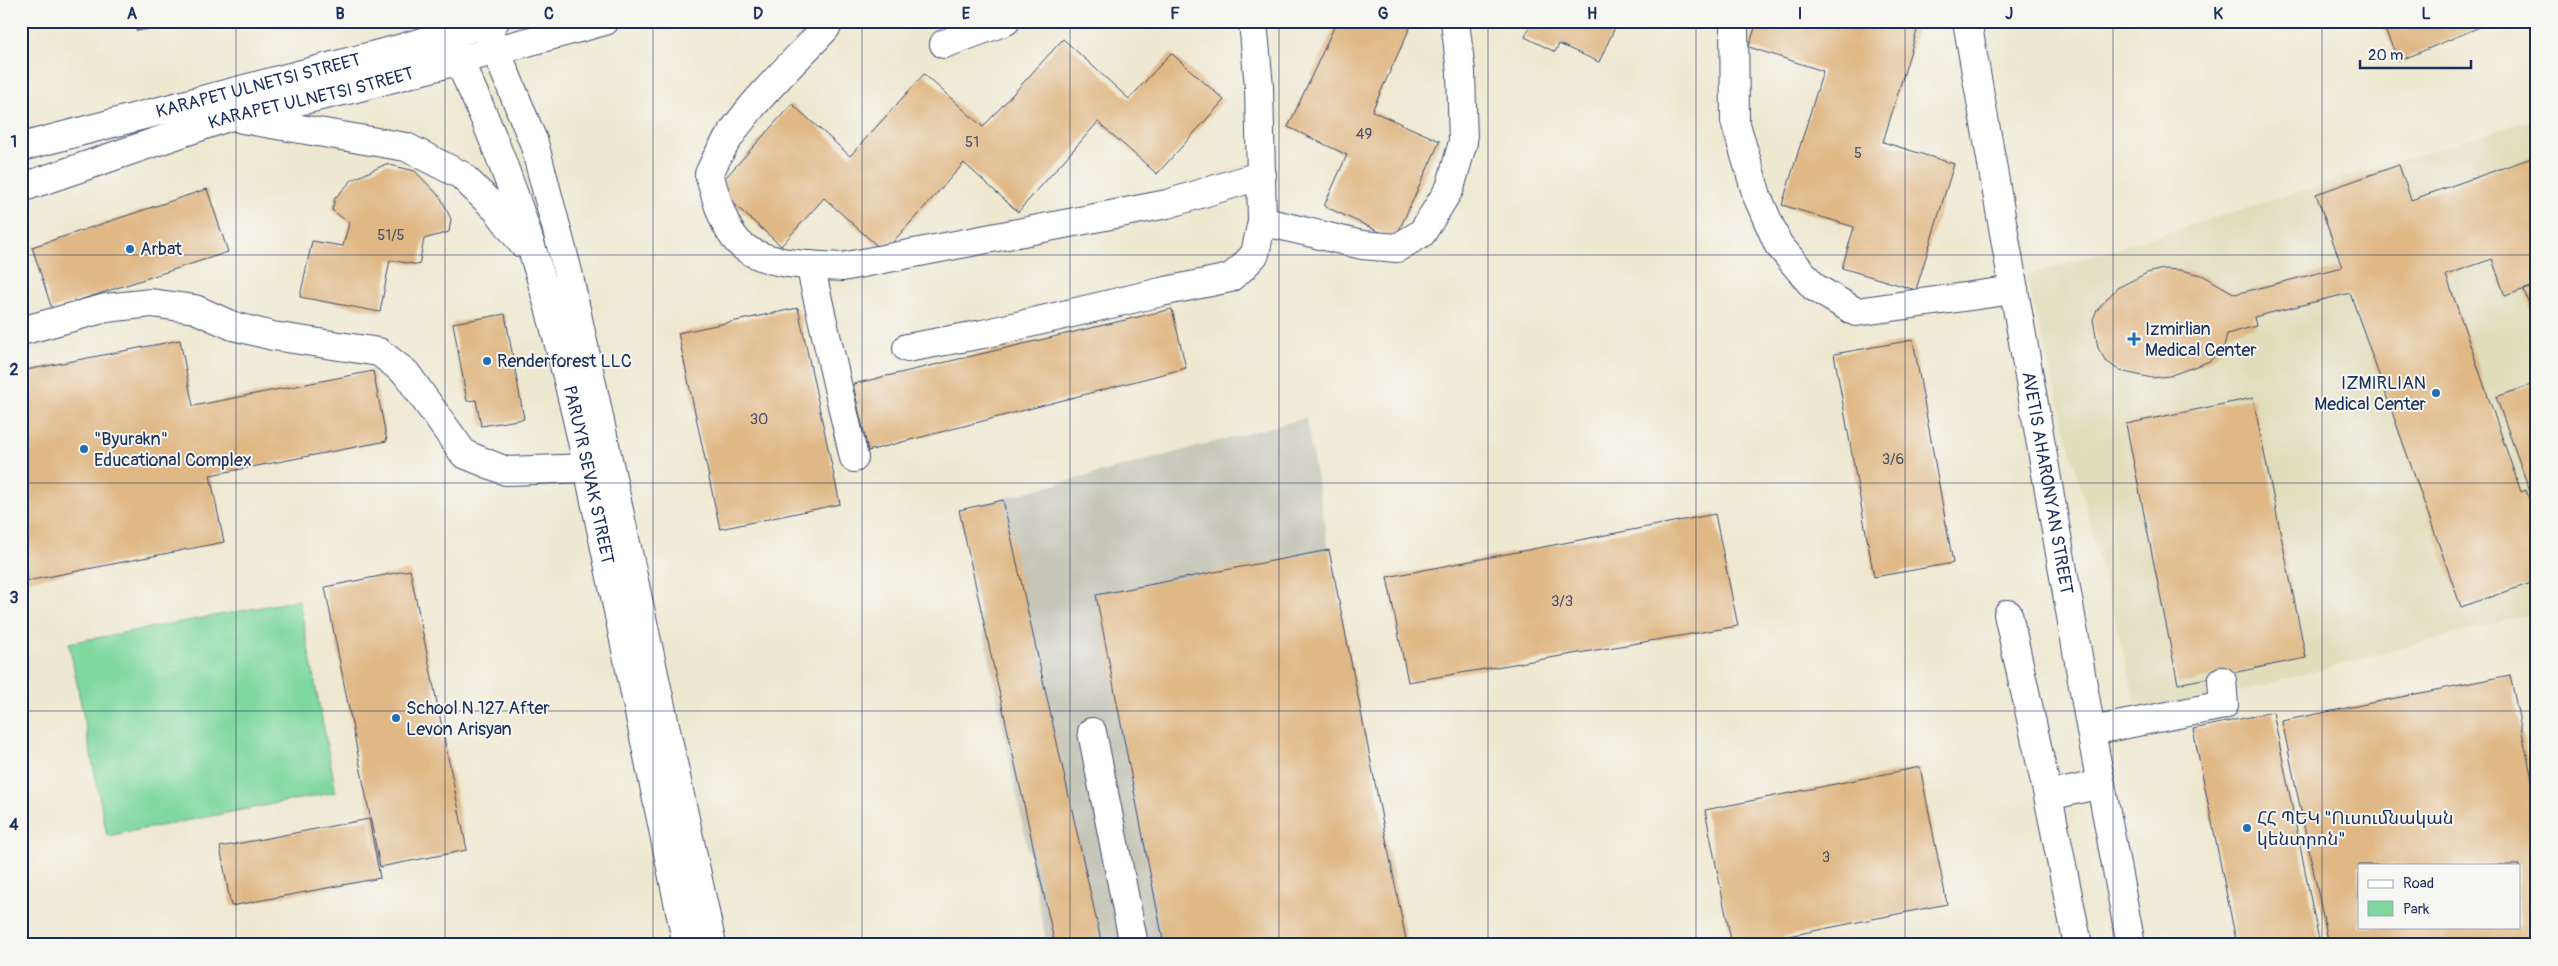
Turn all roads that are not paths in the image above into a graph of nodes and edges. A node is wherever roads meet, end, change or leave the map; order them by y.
1 (605, 21) edge
2 (830, 21) edge
3 (1006, 21) edge
4 (1253, 21) edge
5 (1455, 21) edge
6 (1734, 21) edge
7 (1966, 21) edge
8 (489, 22) edge
9 (442, 28) edge
10 (944, 44) dead end
11 (498, 50) junction
12 (459, 61) junction
13 (228, 117) junction
14 (21, 147) edge
15 (1262, 176) junction
16 (21, 188) edge
17 (1262, 221) junction
18 (810, 265) junction
19 (540, 268) junction
20 (2014, 290) junction
21 (21, 331) edge
22 (907, 348) dead end
23 (854, 458) dead end
24 (588, 468) junction
25 (2008, 614) dead end
26 (2222, 681) dead end
27 (2091, 731) junction
28 (1092, 732) dead end
29 (2101, 784) junction
30 (2048, 796) junction
31 (687, 945) edge
32 (712, 945) edge
33 (1134, 945) edge
34 (2078, 945) edge
35 (2131, 945) edge

1 - 11 street, KARAPET ULNETSI STREET
2 - 18 street
3 - 10 street
4 - 15 street
5 - 17 street
6 - 20 street
7 - 20 street, AVETIS AHARONYAN STREET
8 - 9 street, KARAPET ULNETSI STREET
8 - 11 street, PARUYR SEVAK STREET
9 - 12 street, PARUYR SEVAK STREET
9 - 14 street, KARAPET ULNETSI STREET
11 - 12 street, KARAPET ULNETSI STREET
11 - 32 street, PARUYR SEVAK STREET
12 - 13 street, KARAPET ULNETSI STREET
12 - 19 street, PARUYR SEVAK STREET
13 - 16 street, KARAPET ULNETSI STREET
13 - 19 street
15 - 17 street
15 - 18 street
17 - 22 street
18 - 23 street
19 - 24 street, PARUYR SEVAK STREET
20 - 27 street, AVETIS AHARONYAN STREET
21 - 24 street
24 - 31 street, PARUYR SEVAK STREET
25 - 30 street
26 - 27 street
27 - 29 street, AVETIS AHARONYAN STREET
28 - 33 street
29 - 30 street
29 - 35 street, AVETIS AHARONYAN STREET
30 - 34 street

